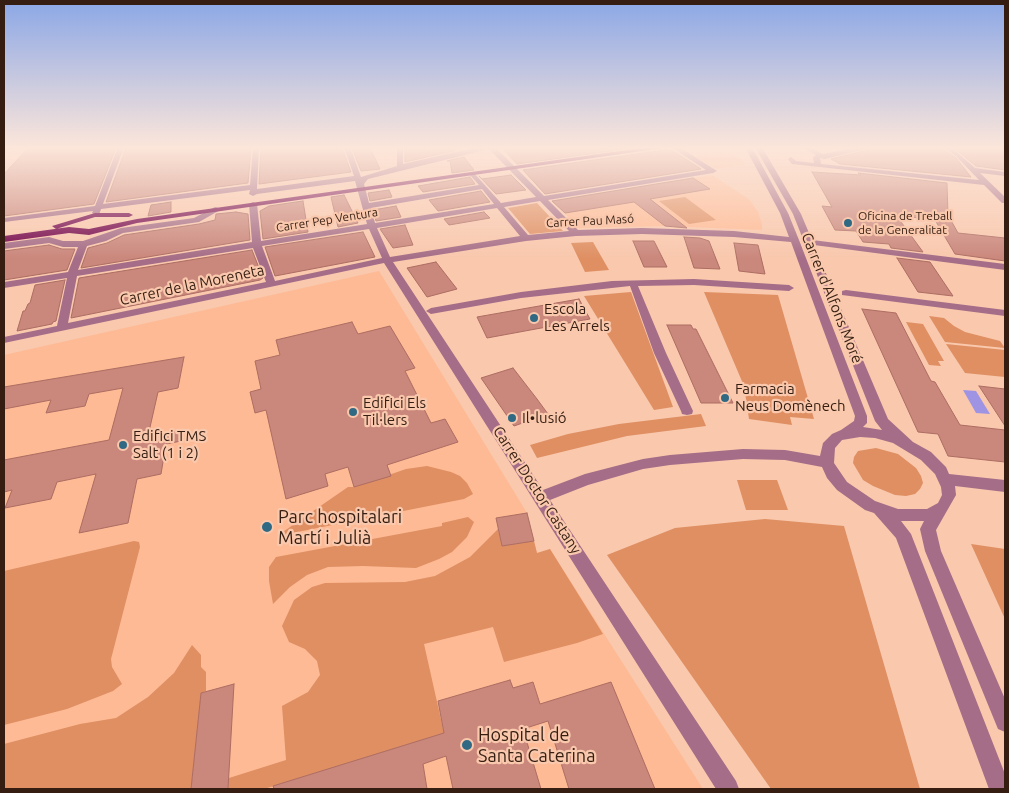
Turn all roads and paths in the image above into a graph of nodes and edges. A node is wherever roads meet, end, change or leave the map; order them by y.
1 (107, 184) edge
2 (254, 184) edge
3 (360, 184) junction
4 (481, 184) edge
5 (528, 184) edge
6 (632, 184) edge
7 (768, 184) edge
8 (779, 184) edge
9 (988, 184) edge
10 (483, 187) junction
11 (253, 196) junction
12 (543, 198) junction
13 (1005, 200) edge
14 (498, 205) junction
15 (367, 206) junction
16 (218, 209) junction
17 (96, 211) junction
18 (108, 216) junction
19 (4, 220) edge
20 (75, 221) junction
21 (372, 226) junction
22 (104, 227) junction
23 (69, 230) junction
24 (4, 233) edge
25 (576, 233) junction
26 (526, 238) junction
27 (4, 239) edge
28 (795, 240) junction
29 (810, 242) junction
30 (83, 244) junction
31 (257, 244) junction
32 (4, 246) edge
33 (387, 260) junction
34 (1005, 267) edge
35 (72, 275) junction
36 (271, 284) junction
37 (4, 285) edge
38 (634, 288) dead end
39 (789, 288) dead end
40 (846, 293) dead end
41 (430, 311) dead end
42 (1005, 313) edge
43 (62, 328) junction
44 (4, 340) edge
45 (687, 411) dead end
46 (845, 434) junction
47 (908, 445) junction
48 (827, 462) junction
49 (946, 480) junction
50 (1005, 486) edge
51 (541, 497) junction
52 (880, 510) junction
53 (939, 511) junction
54 (1005, 722) edge
55 (728, 789) edge
56 (1000, 789) edge

1 - 17 street
2 - 11 street
3 - 11 main road
3 - 11 street
3 - 15 street, Carrer Doctor Castany
4 - 10 street
5 - 12 street
6 - 12 street, Carrer Pep Ventura
7 - 28 street, Carrer d'Alfons Moré
8 - 29 street, Carrer d'Alfons Moré
9 - 13 street
10 - 14 street
10 - 15 street
11 - 16 main road
11 - 17 street
11 - 18 main road
11 - 31 street
12 - 14 street, Carrer Pep Ventura
12 - 25 street
14 - 21 street, Carrer Pep Ventura
14 - 26 street
15 - 21 street, Carrer Doctor Castany
16 - 22 main road
16 - 30 street
17 - 18 main road
17 - 19 street
17 - 20 main road
18 - 22 main road
20 - 23 main road
20 - 24 main road
21 - 31 street, Carrer Pep Ventura
21 - 33 street, Carrer Doctor Castany
22 - 23 main road
23 - 27 main road
25 - 26 street, Carrer Pau Masó
25 - 28 street, Carrer Pau Masó
26 - 33 street, Carrer Pau Masó
28 - 46 street, Carrer d'Alfons Moré
29 - 34 street
29 - 47 street, Carrer d'Alfons Moré
30 - 32 street
30 - 35 street
31 - 35 street, Carrer Pep Ventura
31 - 36 street
33 - 36 street, Carrer de la Moreneta
33 - 51 street, Carrer Doctor Castany
35 - 37 street, Carrer Pep Ventura
35 - 43 street
36 - 43 street, Carrer de la Moreneta
38 - 45 street
39 - 41 street
40 - 42 street
43 - 44 street, Carrer de la Moreneta
46 - 47 street
46 - 48 street, Carrer d'Alfons Moré
47 - 49 street
48 - 51 street
48 - 52 street
49 - 50 street
49 - 53 street
51 - 55 street, Carrer Doctor Castany
52 - 53 street
52 - 56 street
53 - 54 street

